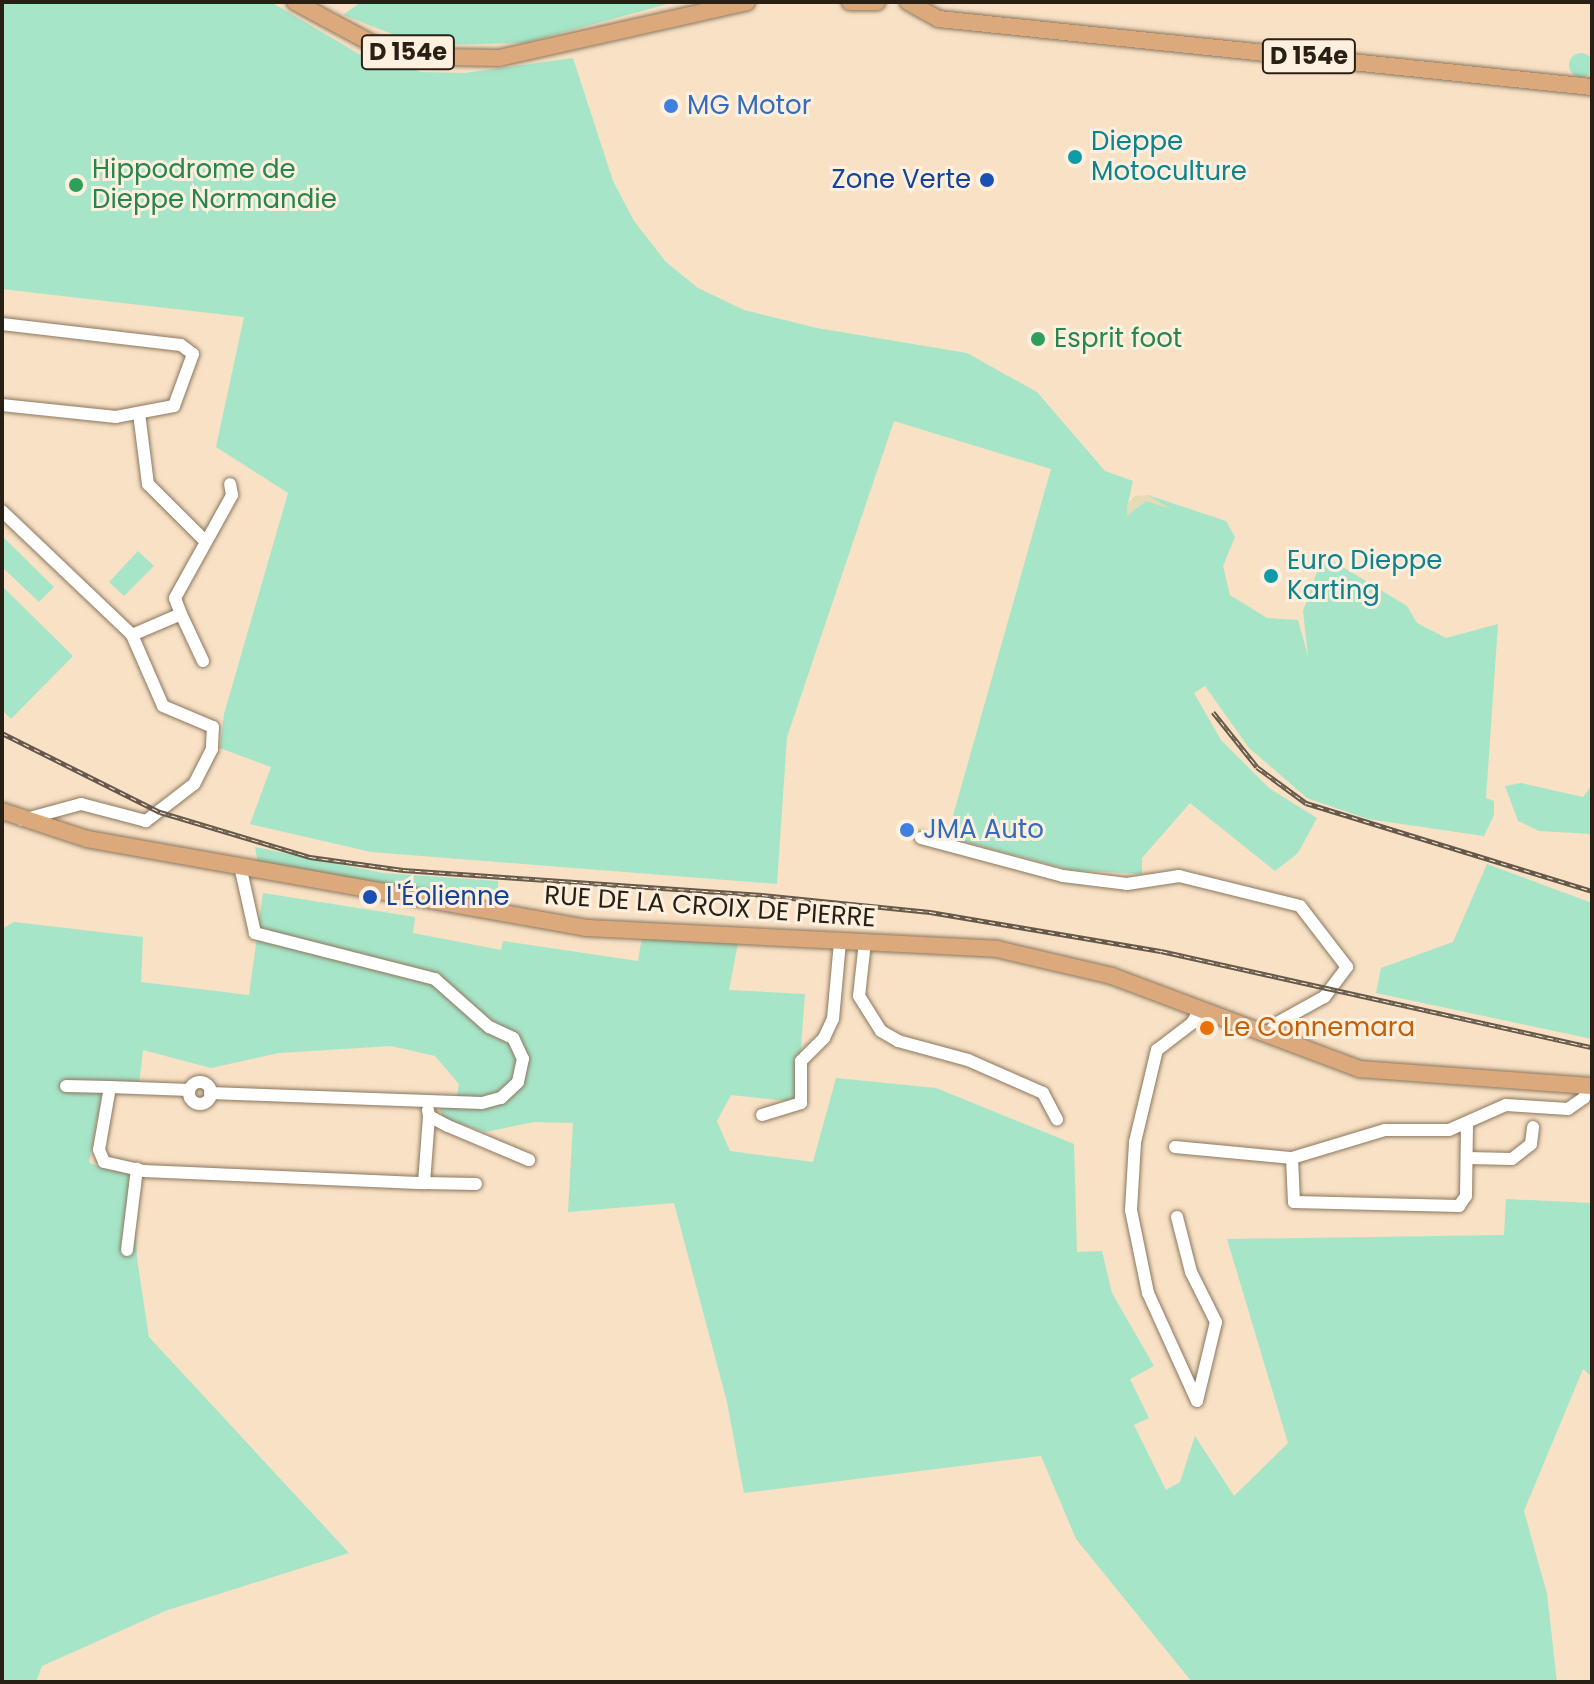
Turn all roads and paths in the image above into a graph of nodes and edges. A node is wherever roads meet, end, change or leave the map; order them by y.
1 (295, 2) edge
2 (709, 2) edge
3 (747, 2) edge
4 (850, 2) edge
5 (877, 2) edge
6 (908, 2) edge
7 (926, 2) edge
8 (592, 40) junction
9 (1146, 40) junction
10 (1592, 87) edge
11 (2, 324) edge
12 (2, 405) edge
13 (139, 413) junction
14 (230, 484) dead end
15 (2, 511) edge
16 (204, 540) junction
17 (181, 614) junction
18 (132, 635) junction
19 (203, 661) dead end
20 (2, 811) edge
21 (22, 820) junction
22 (921, 838) dead end
23 (240, 866) junction
24 (840, 942) junction
25 (865, 942) junction
26 (1201, 1008) junction
27 (1267, 1035) junction
28 (66, 1086) dead end
29 (1590, 1086) edge
30 (110, 1087) junction
31 (428, 1110) junction
32 (762, 1115) dead end
33 (1057, 1119) dead end
34 (1467, 1123) junction
35 (1533, 1127) dead end
36 (1175, 1147) dead end
37 (1292, 1158) junction
38 (1467, 1158) junction
39 (529, 1160) dead end
40 (137, 1169) junction
41 (424, 1183) junction
42 (476, 1184) dead end
43 (1177, 1217) dead end
44 (127, 1250) dead end

1 - 8 main road, D 154e
2 - 8 main road, D 154e
3 - 8 main road, D 154e
4 - 5 main road
6 - 9 main road, D 154e
7 - 9 main road, D 154e
9 - 10 main road, D 154e
11 - 13 street
12 - 13 street
13 - 16 street
14 - 16 street
15 - 18 street
16 - 17 street
17 - 18 street
17 - 19 street
18 - 21 street
20 - 21 main road, RUE DE LA CROIX DE PIERRE
21 - 23 main road, RUE DE LA CROIX DE PIERRE
22 - 27 street
23 - 24 main road, RUE DE LA CROIX DE PIERRE
23 - 31 street
24 - 25 main road, RUE DE LA CROIX DE PIERRE
24 - 32 street
25 - 26 main road, RUE DE LA CROIX DE PIERRE
25 - 33 street
26 - 27 main road, RUE DE LA CROIX DE PIERRE
26 - 43 street
27 - 29 main road, RUE DE LA CROIX DE PIERRE
28 - 30 street
29 - 34 street
30 - 31 street
30 - 40 street
31 - 39 street
31 - 41 street
34 - 37 street
34 - 38 street
35 - 38 street
36 - 37 street
37 - 38 street
40 - 41 street
40 - 44 street
41 - 42 street

